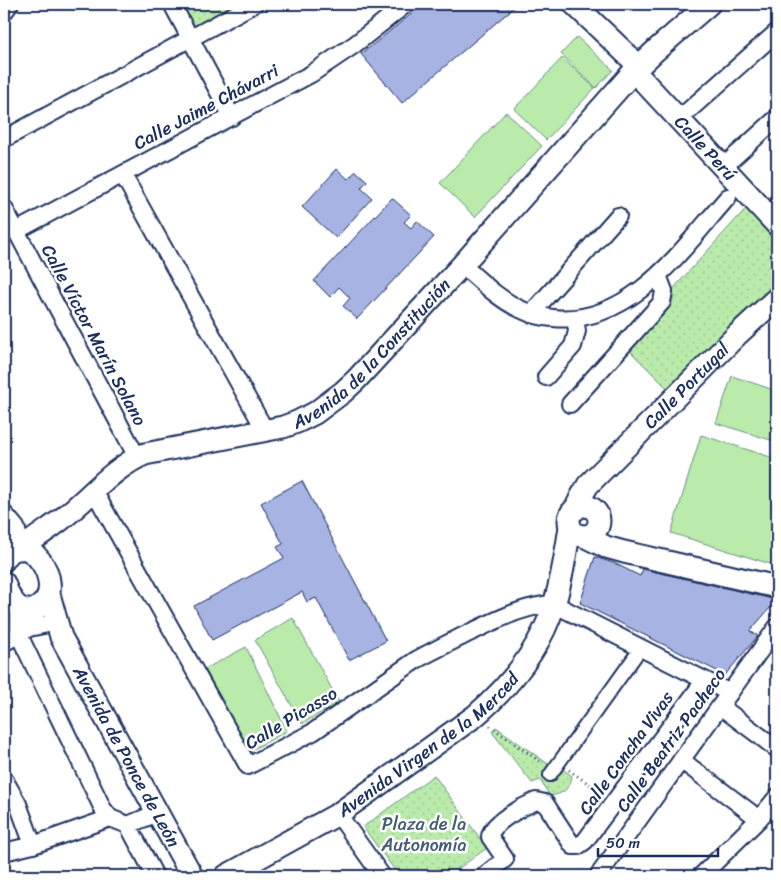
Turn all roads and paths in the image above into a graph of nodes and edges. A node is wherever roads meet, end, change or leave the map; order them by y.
1 (10, 4) edge
2 (172, 4) edge
3 (254, 4) edge
4 (406, 4) edge
5 (574, 4) edge
6 (709, 4) edge
7 (4, 12) edge
8 (777, 32) edge
9 (190, 38) junction
10 (637, 68) junction
11 (232, 117) junction
12 (679, 118) junction
13 (777, 118) edge
14 (4, 139) edge
15 (723, 167) junction
16 (123, 175) junction
17 (728, 197) dead end
18 (4, 208) edge
19 (618, 216) dead end
20 (775, 219) edge
21 (16, 231) junction
22 (462, 265) junction
23 (658, 275) junction
24 (777, 298) edge
25 (531, 314) junction
26 (575, 318) junction
27 (546, 378) dead end
28 (570, 404) dead end
29 (265, 430) junction
30 (137, 457) junction
31 (94, 491) junction
32 (583, 524) junction
33 (43, 532) junction
34 (14, 547) edge
35 (4, 583) edge
36 (777, 587) edge
37 (49, 594) junction
38 (554, 604) junction
39 (27, 609) junction
40 (777, 627) edge
41 (55, 631) junction
42 (19, 635) junction
43 (4, 643) edge
44 (641, 648) junction
45 (705, 680) junction
46 (730, 693) junction
47 (720, 706) junction
48 (475, 716) junction
49 (777, 749) edge
50 (681, 760) junction
51 (554, 769) junction
52 (4, 779) edge
53 (777, 797) edge
54 (615, 803) junction
55 (157, 813) junction
56 (338, 814) junction
57 (110, 818) junction
58 (760, 819) junction
59 (128, 825) junction
60 (33, 845) junction
61 (4, 852) edge
62 (156, 876) edge
63 (192, 876) edge
64 (226, 876) edge
65 (382, 876) edge
66 (484, 876) edge
67 (598, 876) edge
68 (701, 876) edge

1 - 7 street
2 - 9 street
3 - 9 street
4 - 11 street, Calle Jaime Chávarri
5 - 10 street, Calle Perú
6 - 10 street, Avenida de la Constitución
8 - 12 street
9 - 11 street
9 - 14 street
10 - 12 street, Calle Perú
10 - 22 street, Avenida de la Constitución
11 - 16 street, Calle Jaime Chávarri
12 - 15 street, Calle Perú
13 - 15 street
15 - 20 street, Calle Perú
16 - 21 street, Calle Jaime Chávarri
16 - 29 street
17 - 23 street
18 - 21 street, Calle Víctor Marín Solano
19 - 25 street
21 - 30 street, Calle Víctor Marín Solano
22 - 25 street
22 - 29 street, Avenida de la Constitución
23 - 26 street
23 - 28 street
24 - 32 street, Calle Portugal
25 - 26 street
26 - 27 street
29 - 30 street, Avenida de la Constitución
30 - 31 street, Avenida de la Constitución
31 - 33 street, Avenida de la Constitución
31 - 38 street, Calle Picasso
32 - 36 street
32 - 38 street, Avenida Virgen de la Merced
33 - 34 street
33 - 34 street
34 - 37 street, Avenida de Ponce de León
35 - 39 street, Avenida de Ponce de León
37 - 39 street
37 - 41 street, Avenida de Ponce de León
38 - 44 street
38 - 48 street, Avenida Virgen de la Merced
39 - 41 street, Avenida de Ponce de León
39 - 42 street
40 - 46 street, Calle Beatriz Pacheco
41 - 42 street
41 - 55 street, Avenida de Ponce de León
42 - 43 street
42 - 57 street
44 - 45 street
44 - 51 street
45 - 46 street
45 - 54 street, Calle Concha Vivas
46 - 47 street, Calle Beatriz Pacheco
47 - 49 street
47 - 50 street, Calle Beatriz Pacheco
48 - 51 path
48 - 56 street, Avenida Virgen de la Merced
50 - 58 street
50 - 67 street, Calle Beatriz Pacheco
51 - 54 path
52 - 60 street
53 - 58 street
54 - 66 street, Calle Concha Vivas
55 - 59 street
55 - 63 street, Avenida de Ponce de León
56 - 64 street, Avenida Virgen de la Merced
56 - 65 street
57 - 59 street
57 - 60 street
58 - 68 street
59 - 62 street, Avenida de Ponce de León
60 - 61 street

